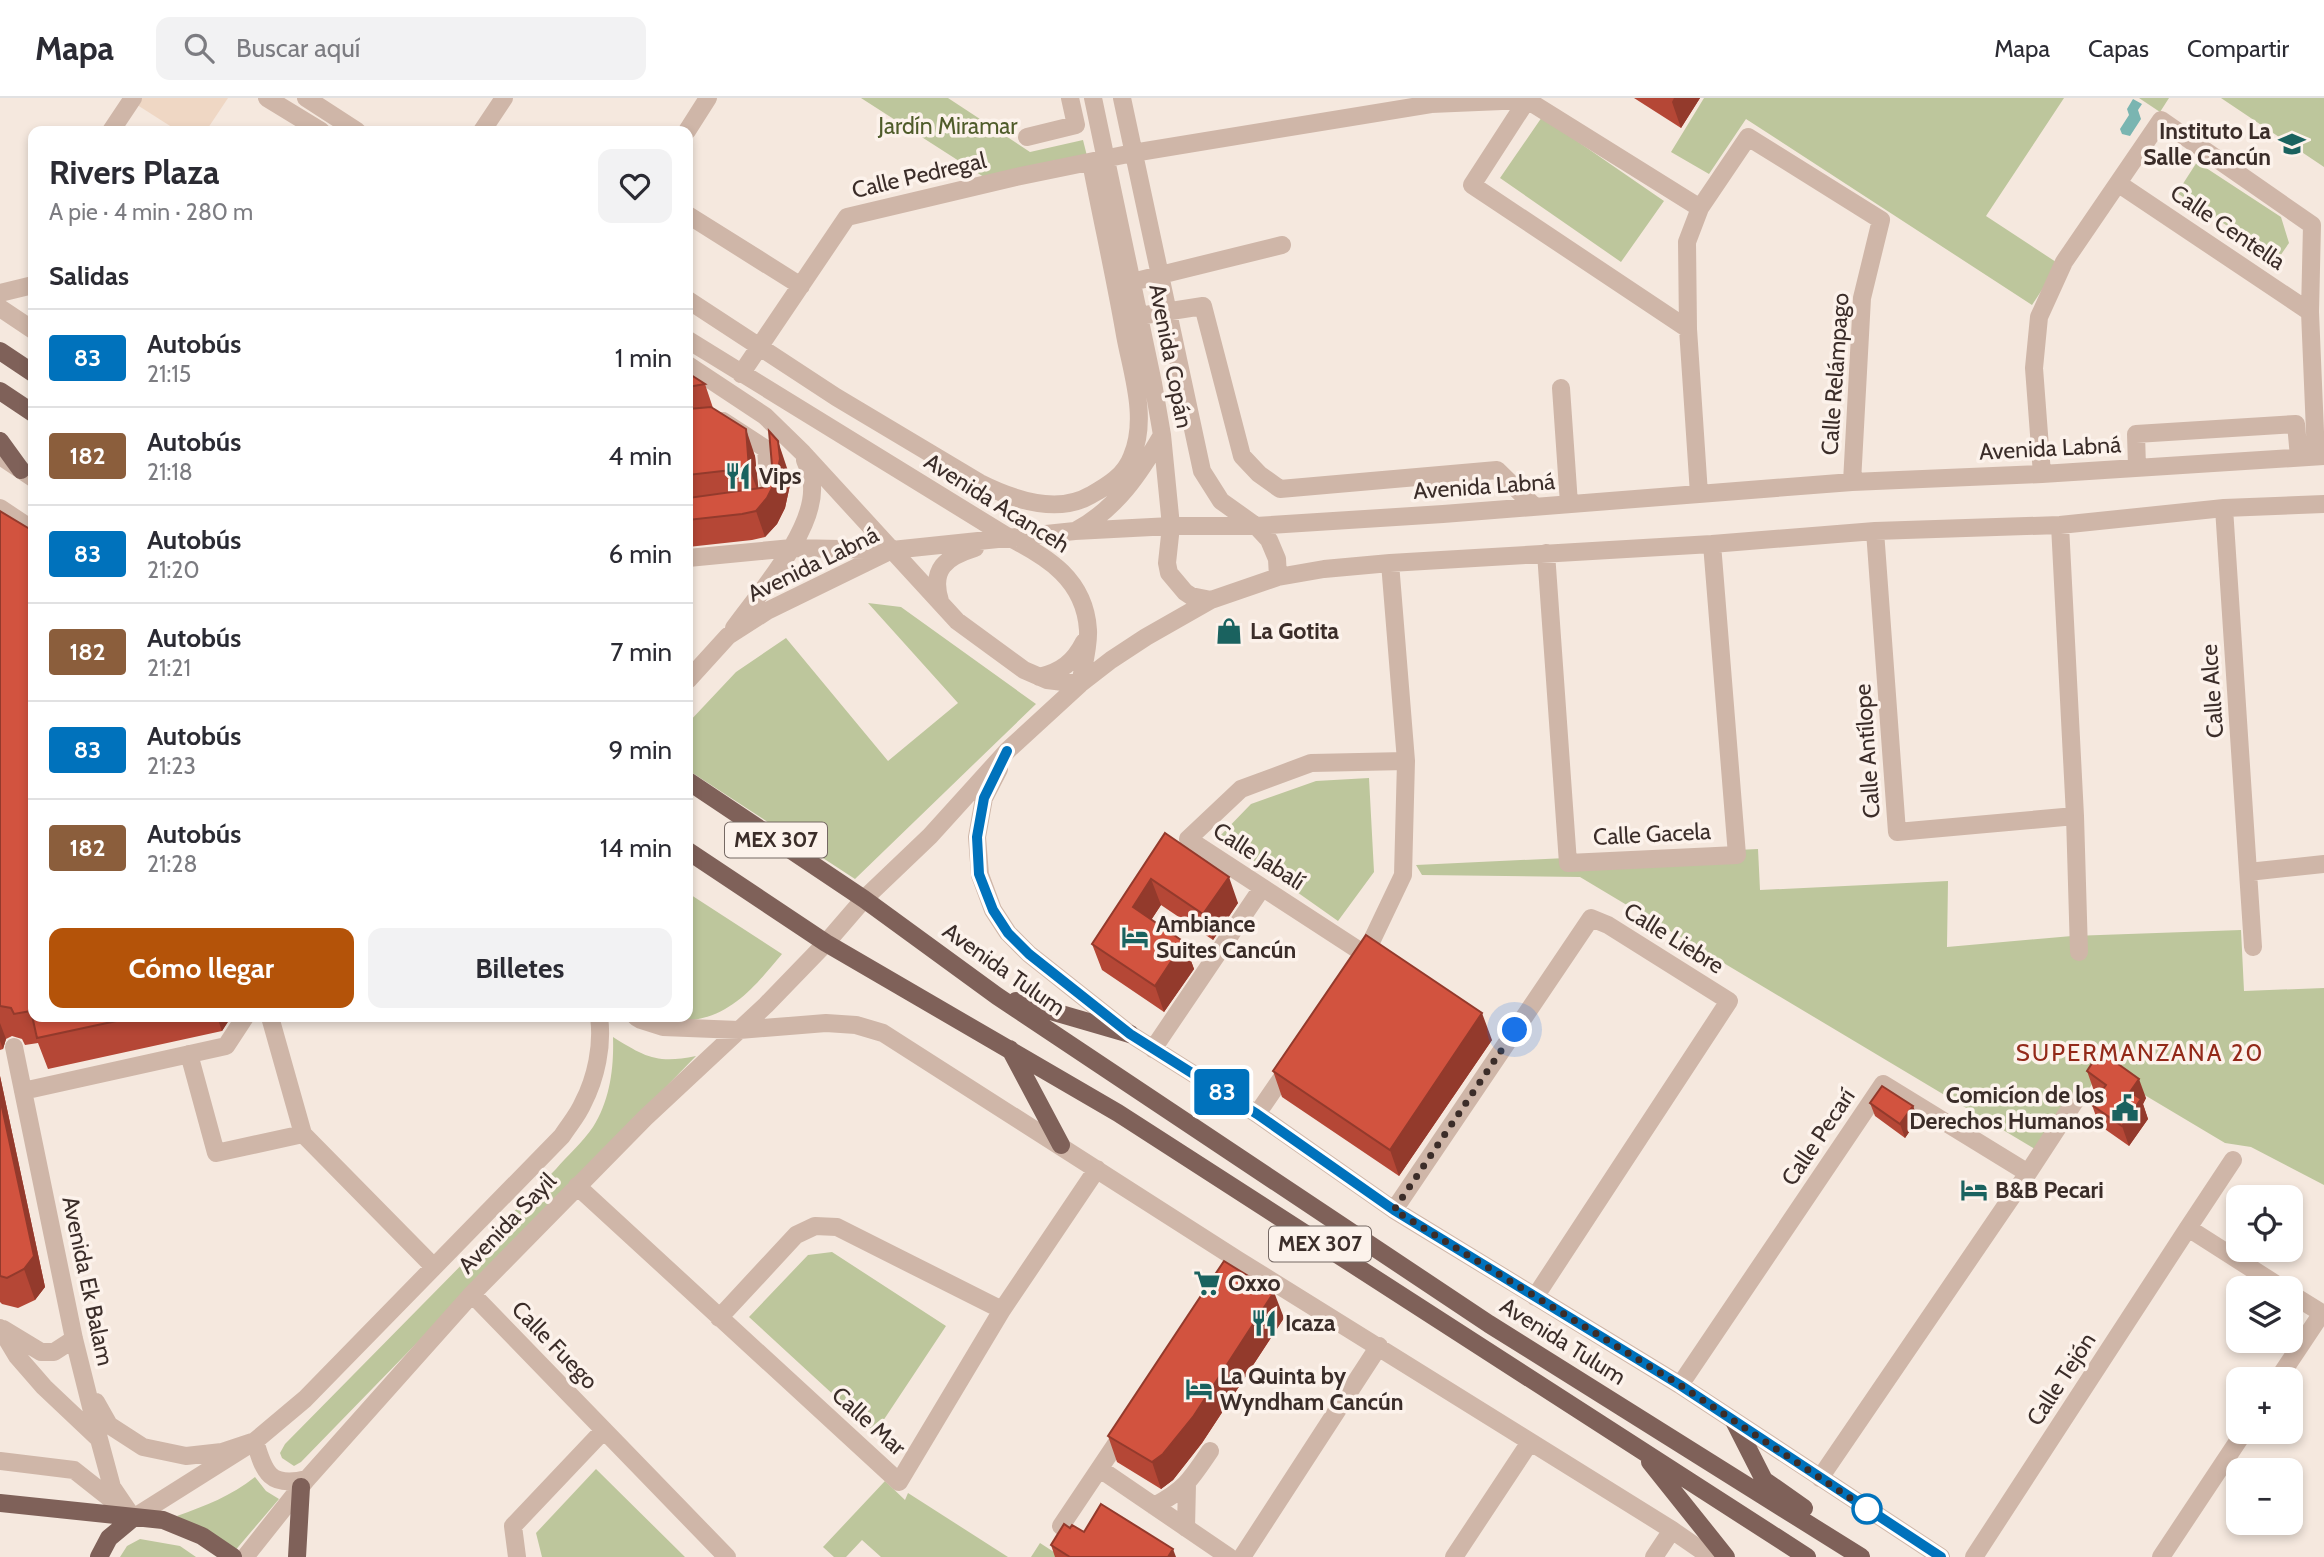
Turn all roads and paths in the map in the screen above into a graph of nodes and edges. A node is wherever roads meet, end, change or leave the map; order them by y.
1 (133, 98) edge
2 (268, 98) edge
3 (306, 98) edge
4 (504, 98) edge
5 (708, 98) edge
6 (1070, 98) edge
7 (1093, 98) edge
8 (1122, 98) edge
9 (1527, 100) junction
10 (114, 126) edge
11 (313, 126) edge
12 (349, 126) edge
13 (485, 126) edge
14 (690, 126) edge
15 (1027, 137) dead end
16 (1133, 153) junction
17 (1098, 160) junction
18 (2119, 184) junction
19 (1700, 208) junction
20 (693, 218) edge
21 (2318, 228) edge
22 (1282, 245) dead end
23 (1159, 275) junction
24 (1132, 282) junction
25 (28, 286) edge
26 (801, 286) junction
27 (0, 293) edge
28 (693, 303) edge
29 (0, 308) edge
30 (1167, 311) junction
31 (2310, 312) junction
32 (1139, 316) junction
33 (28, 327) edge
34 (1688, 329) junction
35 (693, 343) edge
36 (760, 349) junction
37 (0, 351) edge
38 (693, 368) edge
39 (28, 370) edge
40 (741, 374) junction
41 (1561, 388) dead end
42 (0, 391) edge
43 (28, 410) edge
44 (693, 424) edge
45 (1162, 435) junction
46 (0, 441) edge
47 (803, 453) junction
48 (2309, 453) edge
49 (0, 456) edge
50 (2137, 467) junction
51 (27, 474) edge
52 (2042, 474) junction
53 (1852, 482) junction
54 (1699, 494) junction
55 (1569, 504) junction
56 (2324, 504) edge
57 (757, 506) edge
58 (1535, 507) junction
59 (0, 508) edge
60 (2224, 508) junction
61 (2060, 525) junction
62 (1171, 526) junction
63 (1256, 526) junction
64 (28, 527) edge
65 (1075, 531) junction
66 (1875, 531) junction
67 (1008, 537) junction
68 (1712, 544) junction
69 (792, 548) junction
70 (892, 550) junction
71 (1546, 553) junction
72 (693, 558) edge
73 (1390, 562) junction
74 (1278, 577) junction
75 (1211, 600) junction
76 (940, 601) junction
77 (1088, 630) junction
78 (728, 636) junction
79 (693, 674) edge
80 (1039, 677) junction
81 (1080, 684) junction
82 (1007, 751) junction
83 (1406, 761) junction
84 (693, 784) edge
85 (2075, 816) junction
86 (693, 854) edge
87 (2324, 864) edge
88 (2248, 872) junction
89 (1262, 888) junction
90 (864, 900) junction
91 (826, 943) junction
92 (2253, 947) dead end
93 (2079, 952) dead end
94 (1366, 955) junction
95 (1350, 978) edge
96 (997, 996) junction
97 (242, 1022) edge
98 (271, 1022) edge
99 (599, 1022) edge
100 (647, 1022) edge
101 (739, 1030) junction
102 (1130, 1034) junction
103 (14, 1047) dead end
104 (1010, 1049) junction
105 (1153, 1049) junction
106 (189, 1054) junction
107 (1296, 1057) edge
108 (23, 1091) junction
109 (2075, 1101) dead end
110 (1257, 1114) junction
111 (303, 1134) junction
112 (1061, 1145) junction
113 (2233, 1160) dead end
114 (1097, 1169) junction
115 (2028, 1173) junction
116 (577, 1186) junction
117 (1394, 1210) junction
118 (2188, 1228) junction
119 (433, 1266) junction
120 (2263, 1276) edge
121 (472, 1294) junction
122 (1535, 1297) junction
123 (2303, 1301) edge
124 (1002, 1310) junction
125 (2323, 1312) edge
126 (719, 1318) junction
127 (0, 1327) edge
128 (74, 1339) junction
129 (1379, 1346) junction
130 (2286, 1367) edge
131 (86, 1384) junction
132 (1680, 1385) junction
133 (1138, 1411) edge
134 (1735, 1423) junction
135 (604, 1430) junction
136 (99, 1440) junction
137 (255, 1441) junction
138 (1530, 1442) junction
139 (2236, 1444) edge
140 (1639, 1449) junction
141 (1210, 1451) dead end
142 (0, 1461) edge
143 (1100, 1469) junction
144 (1820, 1478) junction
145 (304, 1483) junction
146 (1187, 1484) junction
147 (0, 1503) edge
148 (1154, 1506) junction
149 (134, 1518) junction
150 (1061, 1526) edge
151 (1186, 1528) junction
152 (1672, 1530) junction
153 (99, 1557) edge
154 (233, 1557) edge
155 (246, 1557) edge
156 (297, 1557) edge
157 (517, 1557) edge
158 (727, 1557) edge
159 (1230, 1557) edge
160 (1242, 1557) edge
161 (1454, 1557) edge
162 (1654, 1557) edge
163 (1711, 1557) edge
164 (1726, 1557) edge
165 (1807, 1557) edge
166 (1861, 1557) edge
167 (1872, 1557) edge
168 (1941, 1557) edge
169 (1974, 1557) edge
170 (2161, 1557) edge

1 - 10 street
2 - 11 street
3 - 12 street
4 - 13 street
5 - 14 street
6 - 15 street
7 - 17 street, Avenida Copán
8 - 16 street, Avenida Copán
9 - 16 street
9 - 19 street
9 - 34 street
16 - 17 street
16 - 23 street, Avenida Copán
17 - 24 street, Avenida Copán
17 - 26 street, Calle Pedregal
17 - 36 street
18 - 21 street, Calle Centella
18 - 31 street, Calle Centella
18 - 52 street, Calle Centella
19 - 34 street, Calle Relámpago
19 - 53 street, Calle Relámpago
20 - 26 street
21 - 31 street, Calle Centella
22 - 23 street
23 - 24 street
23 - 30 street, Avenida Copán
24 - 32 street, Avenida Copán
25 - 27 street
26 - 36 street, Calle Pedregal
28 - 36 street
29 - 33 street
30 - 32 street
30 - 58 street
30 - 63 street, Avenida Copán
31 - 48 street, Calle Centella
32 - 45 street, Avenida Copán
34 - 54 street, Calle Relámpago
35 - 40 street, Avenida Acanceh
36 - 40 street, Calle Pedregal
37 - 39 main road
38 - 47 street
40 - 67 street, Avenida Acanceh
41 - 55 street
42 - 43 main road
44 - 57 street
45 - 62 street, Avenida Copán
45 - 65 street
46 - 51 main road
47 - 69 street
47 - 70 street
48 - 50 street, Avenida Labná
48 - 50 street
49 - 51 street
50 - 52 street, Avenida Labná
52 - 53 street, Avenida Labná
53 - 54 street, Avenida Labná
54 - 55 street, Avenida Labná
55 - 58 street, Avenida Labná
56 - 60 street
58 - 63 street, Avenida Labná
59 - 64 street
60 - 61 street
60 - 88 street, Calle Alce
61 - 66 street
61 - 85 street
62 - 63 street, Avenida Labná
62 - 65 street, Avenida Labná
62 - 75 street, Avenida Copán
63 - 74 street, Avenida Copán
65 - 67 street, Avenida Labná
66 - 68 street
66 - 85 street, Calle Antílope
67 - 70 street, Avenida Labná
67 - 76 street
67 - 77 street, Avenida Acanceh
68 - 71 street
68 - 71 street, Calle Gacela
69 - 70 street
69 - 72 street
69 - 78 street
70 - 76 street
70 - 78 street, Avenida Labná
71 - 73 street
73 - 74 street
73 - 83 street
74 - 75 street
75 - 81 street
76 - 80 street
77 - 80 street
77 - 81 street, Avenida Acanceh
78 - 79 street, Avenida Labná
80 - 81 street
81 - 82 street
82 - 90 street
82 - 102 street, Avenida Tulum
83 - 89 street, Calle Jabalí
83 - 94 street
84 - 90 main road, Avenida Tulum / MEX 307
85 - 93 street
86 - 91 main road, MEX 307
87 - 88 street
88 - 92 street, Calle Alce
89 - 94 street, Calle Jabalí
89 - 105 street
90 - 91 street
90 - 96 main road, Avenida Tulum / MEX 307
91 - 101 street, Avenida Sayil
91 - 104 main road, MEX 307
94 - 95 street
96 - 102 main road
96 - 166 main road, Avenida Tulum / MEX 307
97 - 106 street
98 - 111 street
99 - 119 street, Avenida Sayil
100 - 101 street
101 - 112 street
101 - 116 street, Avenida Sayil
102 - 105 street, Avenida Tulum
103 - 108 street, Avenida Ek Balam
104 - 112 main road
104 - 140 main road, MEX 307
105 - 110 street, Avenida Tulum
106 - 108 street
106 - 111 street
107 - 110 street
108 - 128 street, Avenida Ek Balam
109 - 115 street
110 - 117 street, Avenida Tulum
111 - 119 street
112 - 114 street
113 - 118 street, Calle Tejón
114 - 124 street, Calle Mar
114 - 129 street
115 - 132 street, Calle Pecarí
115 - 144 street
116 - 121 street, Avenida Sayil
116 - 126 street, Calle Mar
117 - 122 street, Avenida Tulum
117 - 122 street, Calle Liebre
118 - 120 street
118 - 169 street, Calle Tejón
119 - 137 street, Avenida Sayil
121 - 135 street, Calle Fuego
121 - 145 street, Avenida Sayil
122 - 132 street, Avenida Tulum
123 - 125 street
124 - 126 street
124 - 126 street, Calle Mar
125 - 130 street
127 - 128 street
127 - 136 street
128 - 131 street, Avenida Ek Balam
129 - 138 street
129 - 160 street
131 - 136 street, Avenida Ek Balam
131 - 137 street
132 - 134 street, Avenida Tulum
133 - 143 street
134 - 144 street, Avenida Tulum
134 - 167 main road
135 - 157 street
135 - 158 street, Calle Fuego
136 - 149 street, Avenida Ek Balam
137 - 145 street
137 - 149 street, Avenida Sayil
138 - 152 street
138 - 161 street
139 - 170 street
140 - 164 main road
140 - 165 main road, MEX 307
141 - 146 street
142 - 149 street
143 - 148 street
143 - 150 street
144 - 168 street, Avenida Tulum
145 - 155 street, Avenida Sayil
145 - 156 main road
146 - 148 street
146 - 151 street
147 - 149 main road
148 - 151 street
149 - 153 main road
149 - 154 main road
151 - 159 street
152 - 162 street
152 - 163 street

